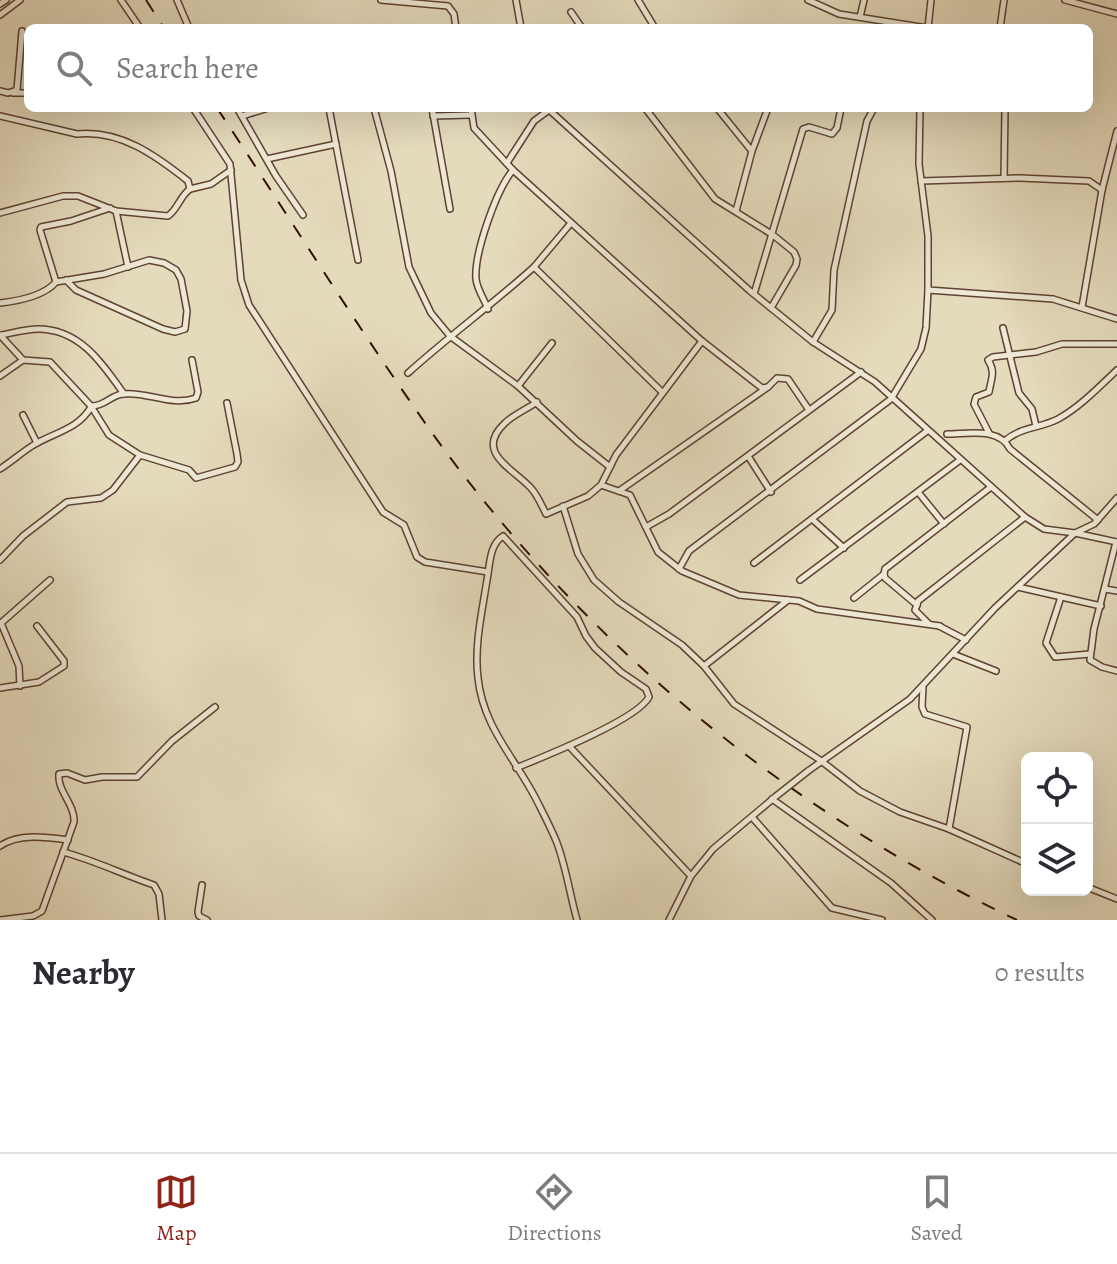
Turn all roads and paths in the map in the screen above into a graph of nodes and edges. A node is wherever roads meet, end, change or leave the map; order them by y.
1 (6, 0) edge
2 (20, 0) edge
3 (121, 0) edge
4 (177, 0) edge
5 (381, 0) edge
6 (516, 0) edge
7 (808, 0) edge
8 (864, 0) edge
9 (931, 0) edge
10 (1004, 0) edge
11 (1065, 0) edge
12 (640, 1) edge
13 (418, 2) edge
14 (0, 4) edge
15 (571, 12) dead end
16 (1117, 14) edge
17 (0, 15) edge
18 (861, 17) junction
19 (884, 20) junction
20 (137, 24) edge
21 (187, 24) edge
22 (455, 24) edge
23 (520, 24) edge
24 (579, 24) edge
25 (653, 24) edge
26 (860, 24) edge
27 (884, 24) edge
28 (906, 24) edge
29 (928, 24) edge
30 (1001, 24) edge
31 (22, 31) dead end
32 (0, 91) edge
33 (13, 93) junction
34 (24, 93) edge
35 (196, 112) edge
36 (240, 112) edge
37 (252, 112) edge
38 (330, 112) edge
39 (375, 112) edge
40 (432, 112) edge
41 (463, 112) edge
42 (471, 112) edge
43 (544, 112) edge
44 (551, 112) edge
45 (648, 112) edge
46 (720, 112) edge
47 (767, 112) edge
48 (840, 112) edge
49 (872, 112) edge
50 (920, 112) edge
51 (1005, 112) edge
52 (0, 116) edge
53 (242, 116) junction
54 (433, 116) junction
55 (1117, 131) edge
56 (336, 144) junction
57 (752, 151) junction
58 (267, 159) junction
59 (507, 163) junction
60 (231, 170) junction
61 (513, 170) junction
62 (1004, 178) junction
63 (921, 181) junction
64 (190, 189) junction
65 (1102, 190) junction
66 (114, 209) junction
67 (450, 209) dead end
68 (736, 211) junction
69 (0, 213) edge
70 (303, 215) dead end
71 (571, 223) junction
72 (773, 235) junction
73 (358, 260) dead end
74 (128, 267) junction
75 (534, 267) junction
76 (66, 280) junction
77 (56, 282) junction
78 (928, 290) junction
79 (754, 294) junction
80 (0, 303) edge
81 (1082, 307) junction
82 (771, 308) junction
83 (488, 309) junction
84 (1117, 319) edge
85 (1003, 328) dead end
86 (0, 335) edge
87 (450, 336) junction
88 (702, 341) junction
89 (813, 342) junction
90 (552, 343) dead end
91 (1117, 344) edge
92 (1011, 356) junction
93 (23, 360) junction
94 (192, 360) dead end
95 (1117, 370) edge
96 (861, 372) junction
97 (408, 373) dead end
98 (0, 376) edge
99 (518, 386) junction
100 (768, 387) junction
101 (662, 392) junction
102 (124, 394) junction
103 (891, 399) junction
104 (537, 402) junction
105 (227, 403) dead end
106 (91, 406) junction
107 (809, 410) junction
108 (23, 415) dead end
109 (1036, 426) junction
110 (927, 431) junction
111 (989, 433) junction
112 (947, 434) dead end
113 (1006, 440) junction
114 (37, 443) junction
115 (140, 455) junction
116 (748, 456) junction
117 (960, 460) junction
118 (610, 467) junction
119 (0, 469) edge
120 (601, 485) junction
121 (991, 487) junction
122 (619, 491) junction
123 (771, 492) junction
124 (918, 492) junction
125 (1117, 498) edge
126 (563, 506) junction
127 (1025, 517) junction
128 (812, 519) junction
129 (1098, 520) junction
130 (944, 524) junction
131 (646, 527) junction
132 (1075, 533) junction
133 (1116, 542) edge
134 (0, 544) edge
135 (844, 548) junction
136 (8, 552) junction
137 (0, 560) edge
138 (754, 563) dead end
139 (679, 569) junction
140 (488, 572) junction
141 (884, 574) junction
142 (50, 580) dead end
143 (800, 580) dead end
144 (1018, 587) junction
145 (1105, 589) junction
146 (1117, 591) edge
147 (1061, 597) junction
148 (854, 598) dead end
149 (789, 599) junction
150 (917, 605) junction
151 (1101, 606) junction
152 (37, 626) dead end
153 (940, 626) junction
154 (966, 640) junction
155 (953, 654) junction
156 (1090, 654) junction
157 (704, 666) junction
158 (996, 671) dead end
159 (1117, 671) edge
160 (20, 686) junction
161 (923, 687) junction
162 (0, 688) edge
163 (215, 707) dead end
164 (569, 746) junction
165 (820, 760) junction
166 (516, 768) junction
167 (774, 798) junction
168 (752, 817) junction
169 (949, 829) junction
170 (68, 840) junction
171 (0, 846) edge
172 (63, 852) junction
173 (1021, 861) edge
174 (691, 876) junction
175 (202, 885) dead end
176 (1093, 889) edge
177 (1117, 899) edge
178 (0, 920) edge
179 (162, 920) edge
180 (207, 920) edge
181 (577, 920) edge
182 (669, 920) edge
183 (882, 920) edge
184 (932, 920) edge

1 - 14 street
2 - 17 street
3 - 20 street
4 - 21 street
5 - 13 street
6 - 23 street
7 - 18 street
8 - 18 street
9 - 29 street
10 - 30 street
11 - 16 street
12 - 25 street
13 - 22 street
15 - 24 street
18 - 19 street
18 - 26 street
19 - 27 street
19 - 28 street
31 - 33 street
32 - 33 street
33 - 34 street
35 - 60 street
36 - 53 street
37 - 53 street
38 - 56 street
39 - 87 street
40 - 54 street
41 - 54 street
42 - 59 street
43 - 59 street
44 - 79 street
45 - 68 street
46 - 57 street
47 - 57 street
48 - 72 street
49 - 89 street
50 - 63 street
51 - 62 street
52 - 64 street
53 - 58 street
54 - 67 street
55 - 65 street
56 - 58 street
56 - 73 street
57 - 68 street
58 - 70 street
59 - 61 street
60 - 64 street
60 - 140 street
61 - 71 street
61 - 83 street
62 - 63 street
62 - 65 street
63 - 78 street
64 - 66 street
65 - 81 street
66 - 69 street
66 - 74 street
66 - 77 street
68 - 72 street
71 - 75 street
71 - 88 street
72 - 79 street
72 - 82 street
74 - 76 street
74 - 76 street
75 - 83 street
75 - 101 street
76 - 77 street
77 - 80 street
78 - 81 street
78 - 103 street
79 - 82 street
81 - 84 street
82 - 89 street
83 - 87 street
85 - 92 street
86 - 93 street
86 - 102 street
87 - 97 street
87 - 99 street
88 - 100 street
88 - 101 street
89 - 96 street
90 - 99 street
91 - 92 street
92 - 109 street
92 - 111 street
93 - 98 street
93 - 106 street
94 - 102 street
95 - 109 street
96 - 103 street
96 - 107 street
99 - 104 street
100 - 107 street
100 - 122 street
101 - 118 street
102 - 106 street
103 - 110 street
103 - 123 street
104 - 118 street
104 - 126 street
105 - 115 street
106 - 114 street
106 - 115 street
107 - 116 street
108 - 114 street
109 - 113 street
110 - 117 street
110 - 128 street
111 - 112 street
111 - 113 street
113 - 129 street
114 - 119 street
115 - 136 street
116 - 123 street
116 - 131 street
117 - 121 street
117 - 124 street
118 - 120 street
120 - 122 street
120 - 126 street
121 - 127 street
121 - 130 street
122 - 131 street
123 - 139 street
124 - 130 street
124 - 135 street
125 - 129 street
126 - 157 street
127 - 132 street
127 - 150 street
128 - 135 street
128 - 138 street
129 - 132 street
130 - 141 street
131 - 139 street
132 - 133 street
132 - 144 street
133 - 145 street
134 - 136 street
135 - 143 street
136 - 137 street
139 - 149 street
140 - 164 street
140 - 166 street
141 - 148 street
141 - 150 street
142 - 160 street
144 - 147 street
144 - 154 street
145 - 146 street
145 - 151 street
147 - 151 street
147 - 156 street
149 - 153 street
149 - 157 street
150 - 153 street
151 - 156 street
152 - 160 street
153 - 154 street
154 - 155 street
155 - 158 street
155 - 161 street
156 - 159 street
157 - 165 street
160 - 162 street
161 - 165 street
161 - 169 street
163 - 170 street
164 - 166 street
164 - 174 street
165 - 167 street, bridge
165 - 169 street
166 - 181 street
167 - 168 street
167 - 184 street
168 - 174 street
168 - 183 street
169 - 173 street
170 - 171 street
170 - 172 street
172 - 178 street
172 - 179 street
174 - 182 street
175 - 180 street
176 - 177 street

